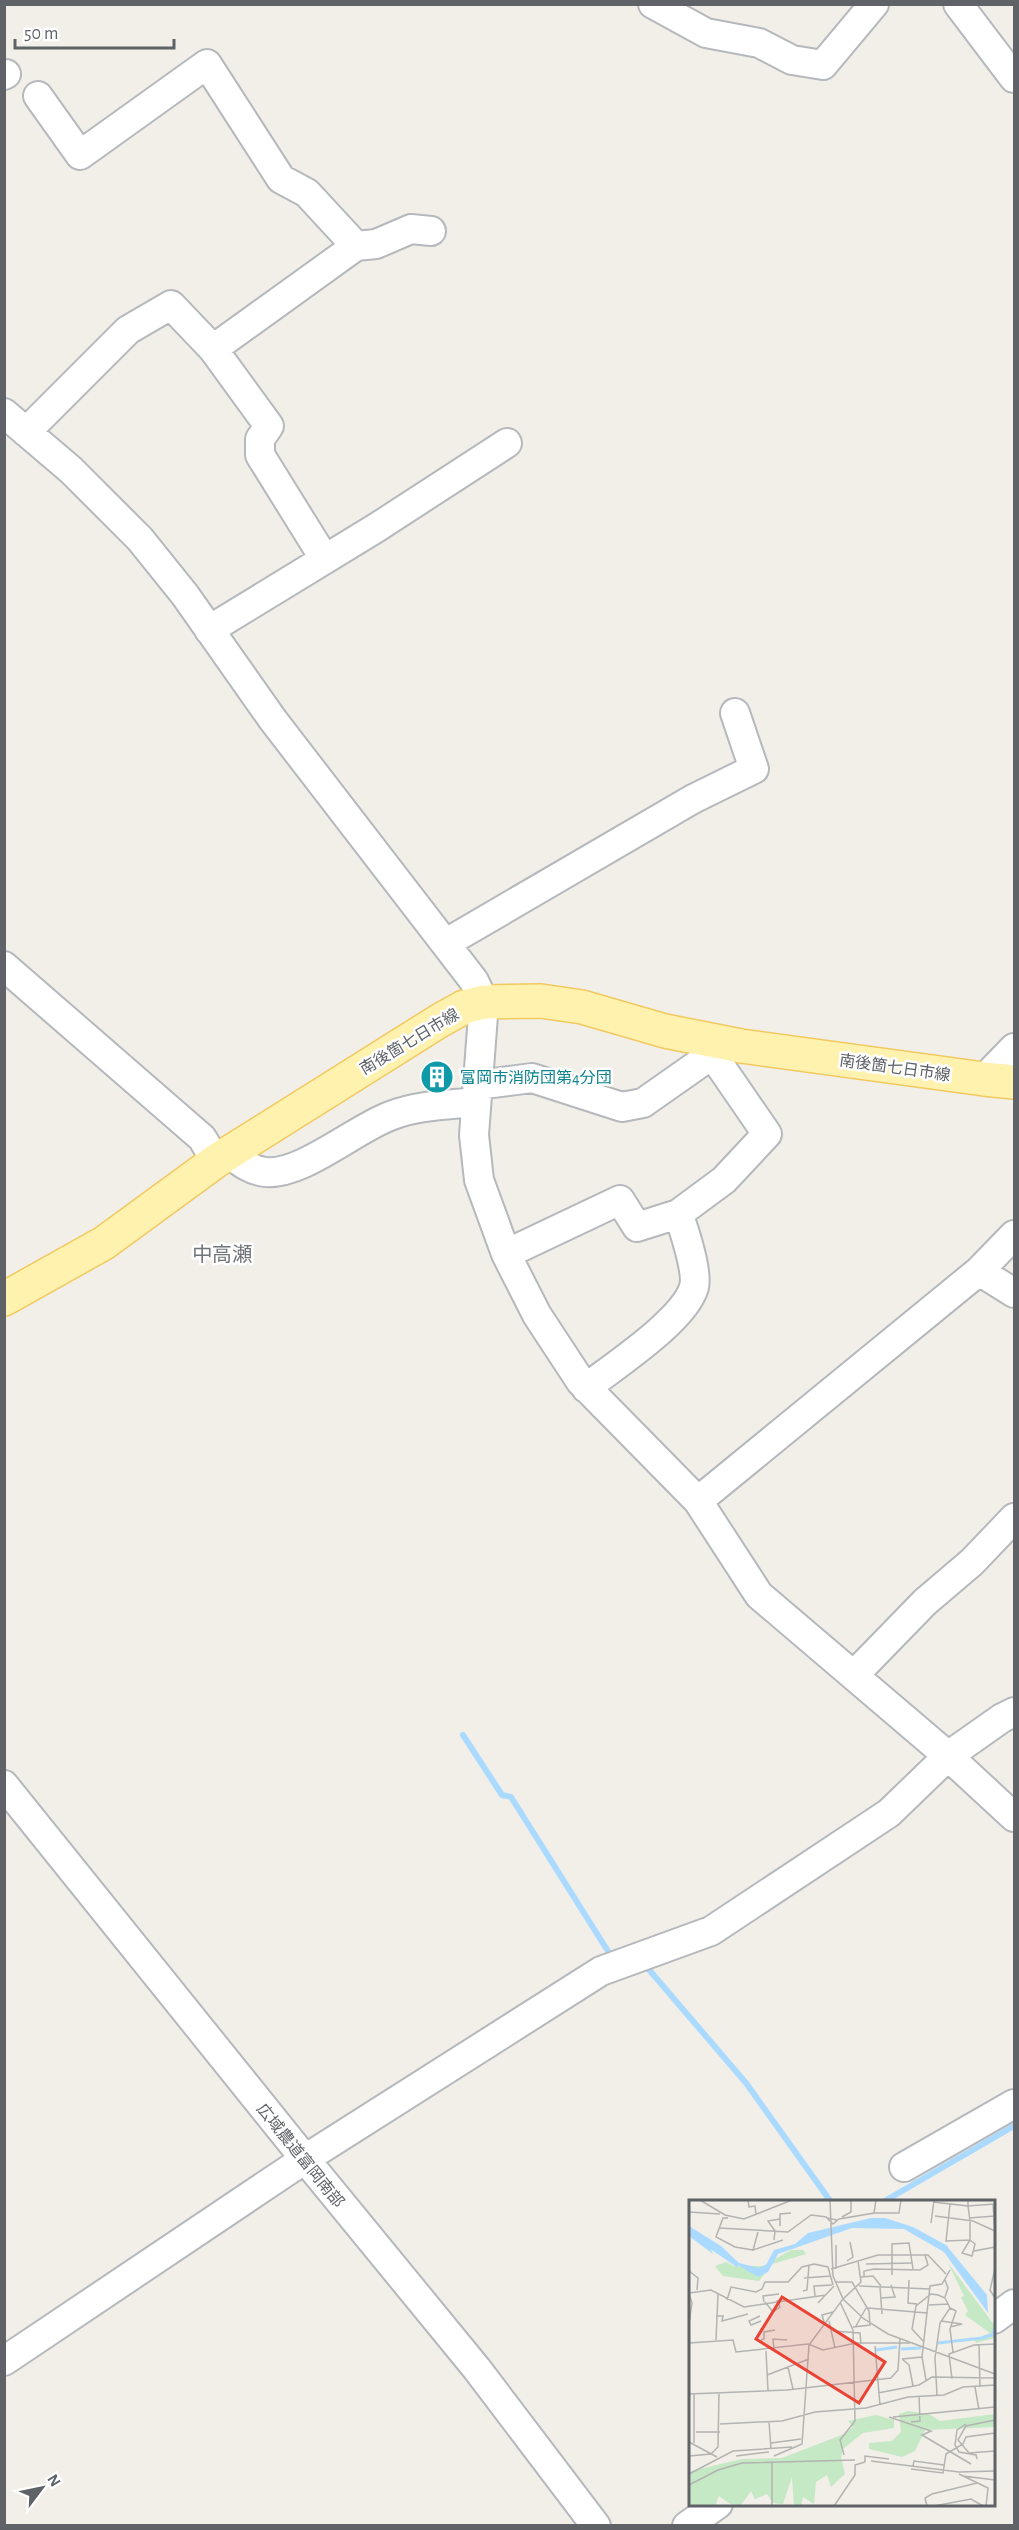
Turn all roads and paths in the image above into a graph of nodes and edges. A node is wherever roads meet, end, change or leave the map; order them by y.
1 (652, 4) edge
2 (873, 4) edge
3 (958, 4) edge
4 (1014, 78) edge
5 (38, 96) dead end
6 (431, 231) dead end
7 (357, 246) junction
8 (213, 349) junction
9 (4, 413) edge
10 (26, 432) junction
11 (507, 443) dead end
12 (324, 558) junction
13 (209, 630) junction
14 (735, 713) dead end
15 (446, 943) junction
16 (4, 966) edge
17 (484, 1002) junction
18 (1014, 1048) edge
19 (719, 1049) junction
20 (999, 1081) edge
21 (476, 1094) junction
22 (223, 1157) junction
23 (678, 1214) junction
24 (1014, 1235) edge
25 (506, 1254) junction
26 (979, 1271) junction
27 (1014, 1293) edge
28 (4, 1299) edge
29 (586, 1388) junction
30 (698, 1501) junction
31 (1014, 1518) edge
32 (854, 1675) junction
33 (1014, 1712) edge
34 (948, 1755) junction
35 (4, 1785) edge
36 (1014, 1817) edge
37 (1014, 2104) edge
38 (304, 2159) junction
39 (904, 2167) dead end
40 (1014, 2304) edge
41 (995, 2318) edge
42 (4, 2361) edge
43 (717, 2506) edge
44 (596, 2526) edge
45 (687, 2526) edge

1 - 2 street
3 - 4 street
5 - 7 street
6 - 7 street
7 - 8 street
8 - 10 street
8 - 12 street
9 - 10 street
10 - 13 street
11 - 12 street
12 - 13 street
13 - 15 street
14 - 15 street
15 - 17 street
16 - 22 street
17 - 19 main road, 南後箇七日市線
17 - 21 street
17 - 22 main road, 南後箇七日市線
18 - 20 street
19 - 20 main road, 南後箇七日市線
19 - 21 street
19 - 23 street
21 - 22 street
21 - 25 street
22 - 28 main road, 南後箇七日市線
23 - 25 street
23 - 29 street
24 - 26 street
25 - 29 street
26 - 27 street
26 - 30 street
29 - 30 street
30 - 32 street
31 - 32 street
32 - 34 street
33 - 34 street
34 - 36 street
34 - 38 street
35 - 38 street, 広域農道富岡南部
37 - 39 street
38 - 42 street
38 - 44 street, 広域農道富岡南部
40 - 41 street
43 - 45 street

